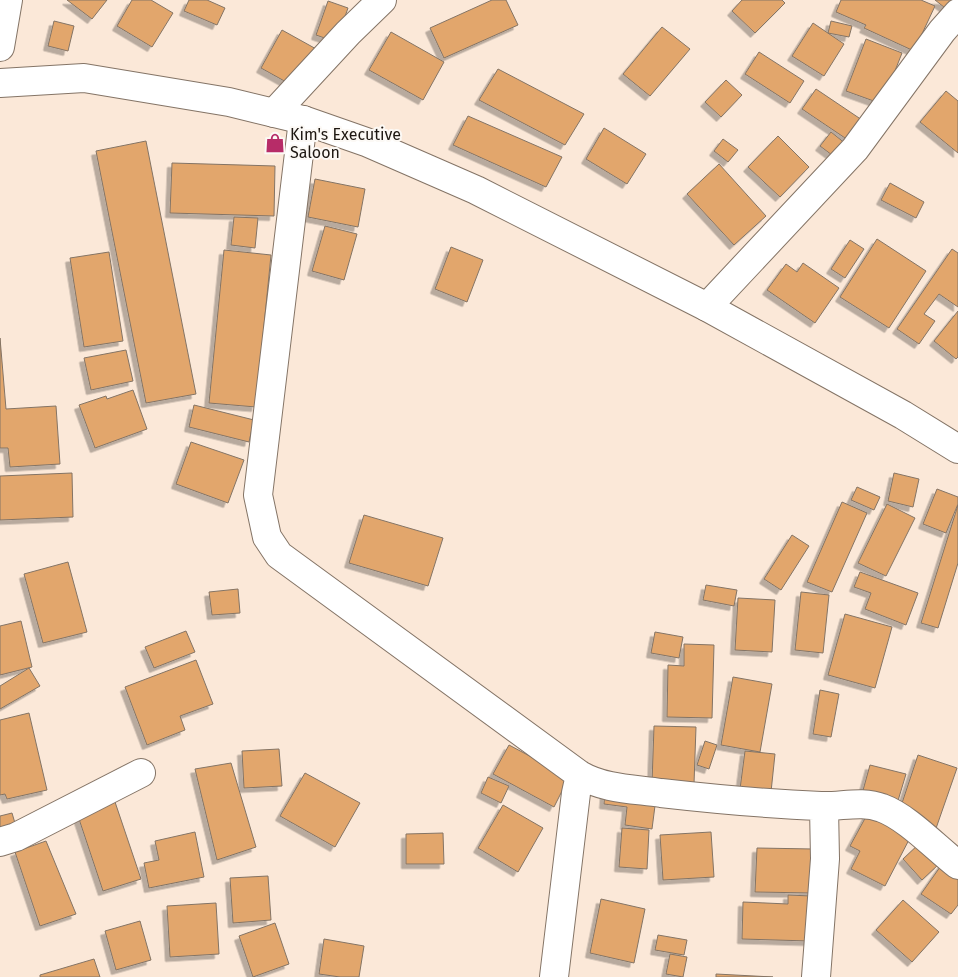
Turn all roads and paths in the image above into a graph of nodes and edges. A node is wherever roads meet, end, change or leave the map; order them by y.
1 (8, 0) edge
2 (382, 0) edge
3 (958, 13) edge
4 (0, 47) edge
5 (0, 83) edge
6 (274, 113) junction
7 (303, 120) junction
8 (707, 307) junction
9 (958, 449) edge
10 (141, 773) dead end
11 (580, 775) junction
12 (824, 806) junction
13 (0, 842) edge
14 (958, 865) edge
15 (554, 977) edge
16 (816, 977) edge

1 - 4 street
2 - 6 street
3 - 8 street
5 - 6 street
6 - 7 street
7 - 8 street
7 - 11 street
8 - 9 street
10 - 13 street
11 - 12 street
11 - 15 street
12 - 14 street
12 - 16 street

